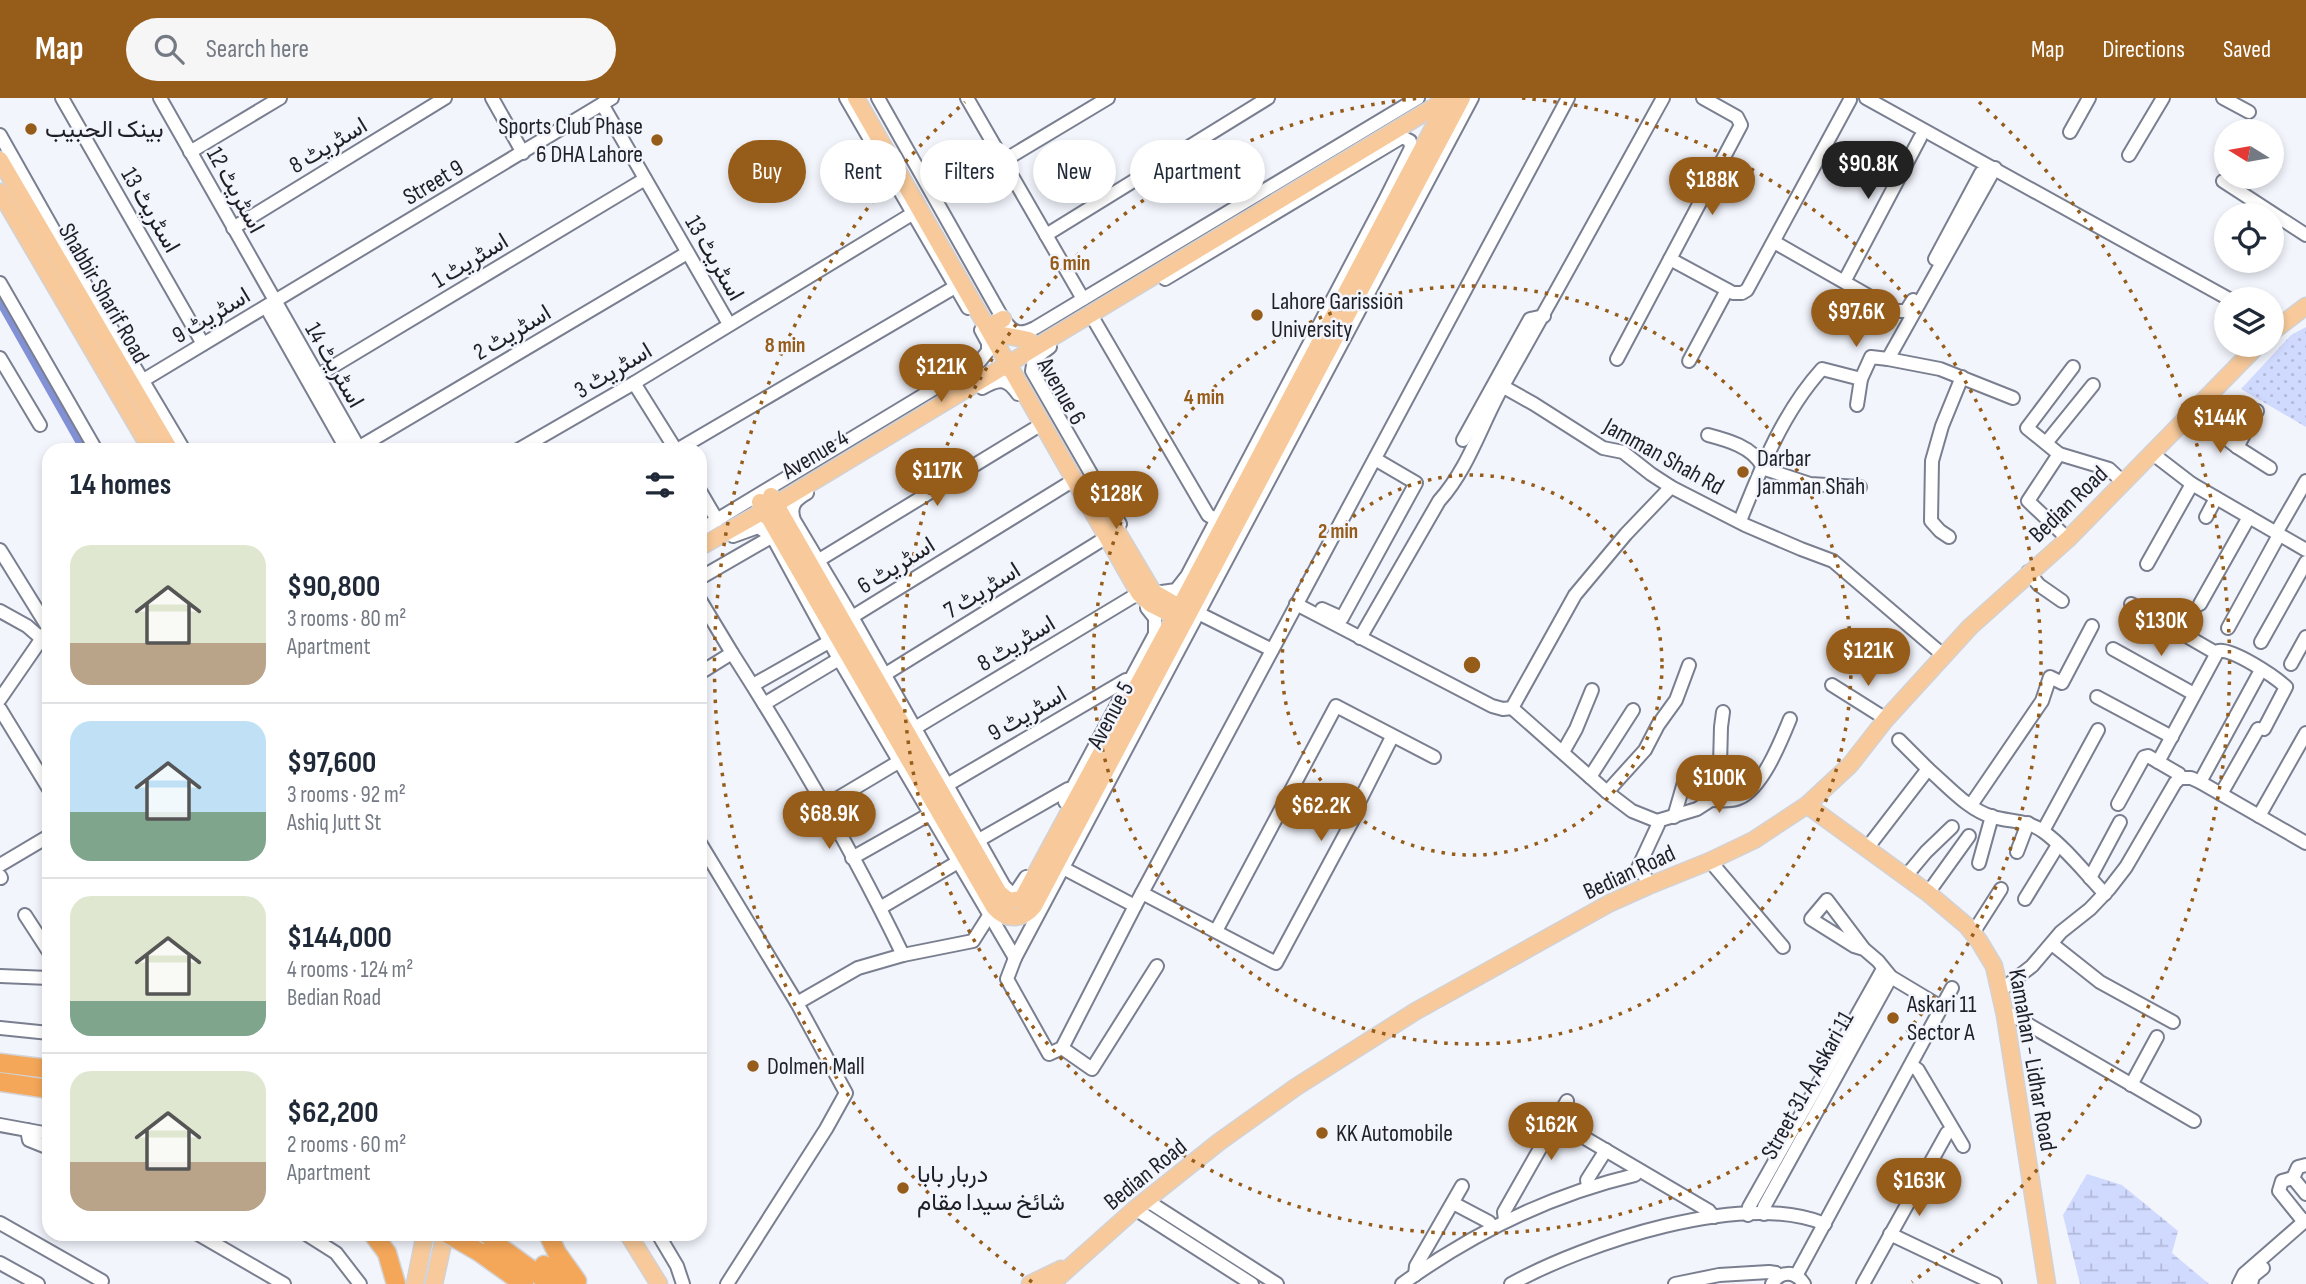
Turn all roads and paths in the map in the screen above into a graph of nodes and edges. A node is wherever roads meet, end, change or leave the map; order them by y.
1 (62, 98) edge
2 (160, 98) edge
3 (281, 98) edge
4 (445, 98) edge
5 (492, 98) edge
6 (846, 98) edge
7 (856, 98) edge
8 (868, 98) edge
9 (878, 98) edge
10 (967, 98) edge
11 (1108, 98) edge
12 (1268, 98) edge
13 (1418, 98) edge
14 (1430, 98) edge
15 (1472, 98) edge
16 (1568, 98) edge
17 (1663, 98) edge
18 (1866, 98) edge
19 (2089, 98) edge
20 (2163, 98) edge
21 (2223, 98) edge
22 (1710, 100) edge
23 (1850, 100) dead end
24 (607, 101) edge
25 (1454, 101) edge
26 (2249, 112) dead end
27 (2070, 132) dead end
28 (0, 135) edge
29 (1920, 138) dead end
30 (991, 140) edge
31 (190, 152) junction
32 (1019, 152) edge
33 (523, 153) junction
34 (2129, 155) dead end
35 (0, 160) edge
36 (1996, 168) junction
37 (1981, 173) dead end
38 (645, 179) junction
39 (1019, 189) edge
40 (2235, 189) edge
41 (0, 192) edge
42 (912, 214) junction
43 (233, 228) junction
44 (1046, 235) junction
45 (2306, 235) edge
46 (1774, 242) junction
47 (687, 253) junction
48 (1670, 259) junction
49 (1845, 281) junction
50 (0, 283) edge
51 (954, 287) junction
52 (1727, 290) junction
53 (2214, 291) edge
54 (1083, 299) junction
55 (271, 304) junction
56 (2306, 306) edge
57 (1544, 316) junction
58 (1094, 320) junction
59 (2284, 321) edge
60 (729, 324) junction
61 (996, 330) junction
62 (203, 344) junction
63 (1026, 347) junction
64 (2246, 357) edge
65 (0, 358) edge
66 (1617, 359) dead end
67 (1888, 359) junction
68 (1689, 361) dead end
69 (2073, 367) dead end
70 (989, 375) junction
71 (317, 376) junction
72 (1962, 377) junction
73 (1861, 379) junction
74 (634, 383) junction
75 (1026, 383) junction
76 (138, 384) junction
77 (2093, 385) dead end
78 (1502, 386) junction
79 (2013, 398) dead end
80 (1857, 405) dead end
81 (2258, 411) dead end
82 (2192, 412) junction
83 (40, 425) dead end
84 (1037, 427) junction
85 (1708, 435) dead end
86 (1463, 440) dead end
87 (92, 443) edge
88 (147, 443) edge
89 (167, 443) edge
90 (179, 443) edge
91 (350, 443) edge
92 (350, 443) edge
93 (353, 443) edge
94 (529, 443) edge
95 (673, 443) edge
96 (689, 443) edge
97 (2046, 443) junction
98 (2237, 447) junction
99 (2059, 454) junction
100 (2153, 454) junction
101 (1374, 459) junction
102 (1762, 467) junction
103 (2270, 468) dead end
104 (2306, 481) edge
105 (1069, 483) junction
106 (2124, 483) junction
107 (2192, 484) junction
108 (1671, 487) junction
109 (1860, 487) dead end
110 (797, 490) junction
111 (2216, 498) junction
112 (707, 503) edge
113 (768, 503) junction
114 (2206, 517) dead end
115 (2249, 517) junction
116 (1215, 519) junction
117 (717, 520) junction
118 (1740, 522) junction
119 (738, 525) junction
120 (707, 526) edge
121 (775, 534) junction
122 (2278, 534) junction
123 (707, 536) edge
124 (1949, 537) dead end
125 (801, 539) junction
126 (2068, 539) junction
127 (1102, 540) junction
128 (707, 543) edge
129 (707, 549) edge
130 (0, 550) edge
131 (2306, 550) edge
132 (819, 560) junction
133 (2306, 562) edge
134 (2147, 564) dead end
135 (2028, 572) junction
136 (707, 574) edge
137 (1191, 578) junction
138 (1144, 596) junction
139 (1298, 601) junction
140 (2062, 601) dead end
141 (2131, 604) dead end
142 (2200, 604) dead end
143 (0, 611) edge
144 (707, 612) edge
145 (1186, 614) junction
146 (852, 617) junction
147 (42, 622) edge
148 (2092, 626) dead end
149 (2228, 628) dead end
150 (42, 630) edge
151 (2306, 637) edge
152 (42, 638) edge
153 (1360, 638) junction
154 (834, 639) junction
155 (2260, 642) dead end
156 (1155, 645) junction
157 (2113, 649) dead end
158 (1272, 650) junction
159 (732, 653) junction
160 (2216, 653) junction
161 (1942, 655) junction
162 (843, 656) junction
163 (2291, 664) dead end
164 (1689, 665) dead end
165 (707, 669) edge
166 (2261, 670) junction
167 (884, 675) junction
168 (1130, 681) junction
169 (752, 685) junction
170 (1832, 685) dead end
171 (1592, 690) dead end
172 (2194, 695) junction
173 (2097, 697) dead end
174 (0, 699) edge
175 (764, 704) junction
176 (1512, 708) junction
177 (0, 709) edge
178 (1633, 710) dead end
179 (1723, 712) dead end
180 (1790, 719) dead end
181 (1886, 719) junction
182 (915, 728) junction
183 (2098, 730) dead end
184 (2306, 733) edge
185 (1392, 737) junction
186 (2172, 737) junction
187 (1899, 740) dead end
188 (2303, 747) edge
189 (1563, 752) junction
190 (1434, 757) dead end
191 (900, 761) junction
192 (2158, 762) junction
193 (1928, 769) junction
194 (1590, 777) junction
195 (42, 778) edge
196 (2180, 778) junction
197 (1685, 779) dead end
198 (2200, 782) junction
199 (947, 785) junction
200 (1072, 791) junction
201 (1607, 792) junction
202 (2221, 794) junction
203 (1712, 800) junction
204 (2118, 804) dead end
205 (1807, 805) junction
206 (1971, 805) junction
207 (823, 807) junction
208 (933, 812) junction
209 (2259, 816) junction
210 (1674, 817) junction
211 (1992, 817) junction
212 (1657, 821) junction
213 (2120, 822) dead end
214 (2028, 823) junction
215 (1952, 827) dead end
216 (2043, 831) junction
217 (1969, 836) dead end
218 (979, 840) junction
219 (42, 841) edge
220 (2306, 843) edge
221 (2058, 845) junction
222 (1868, 848) junction
223 (2017, 852) dead end
224 (707, 855) edge
225 (852, 858) junction
226 (1710, 861) junction
227 (958, 862) junction
228 (1979, 863) dead end
229 (1063, 868) junction
230 (0, 873) edge
231 (1906, 876) junction
232 (2090, 878) junction
233 (1648, 886) junction
234 (2001, 889) dead end
235 (1142, 893) junction
236 (1928, 893) junction
237 (2105, 894) junction
238 (2025, 898) dead end
239 (995, 906) junction
240 (1135, 906) junction
241 (880, 908) junction
242 (1038, 908) junction
243 (25, 915) dead end
244 (1216, 931) junction
245 (1973, 933) junction
246 (42, 941) edge
247 (2052, 944) junction
248 (1783, 947) dead end
249 (1864, 948) dead end
250 (903, 955) junction
251 (1015, 958) junction
252 (1157, 966) dead end
253 (1887, 973) junction
254 (0, 976) edge
255 (42, 978) edge
256 (1952, 988) dead end
257 (2000, 991) junction
258 (797, 1003) junction
259 (1941, 1007) junction
260 (2005, 1015) junction
261 (2173, 1022) dead end
262 (0, 1028) edge
263 (42, 1032) edge
264 (2157, 1037) dead end
265 (1062, 1048) junction
266 (0, 1063) edge
267 (1911, 1065) junction
268 (42, 1068) edge
269 (0, 1082) edge
270 (2131, 1084) junction
271 (42, 1088) edge
272 (1567, 1101) dead end
273 (1556, 1121) junction
274 (2194, 1121) dead end
275 (0, 1125) edge
276 (27, 1130) junction
277 (1952, 1130) junction
278 (42, 1133) edge
279 (42, 1145) edge
280 (1963, 1146) dead end
281 (1606, 1150) junction
282 (2306, 1165) edge
283 (1639, 1170) junction
284 (2293, 1178) junction
285 (1462, 1186) dead end
286 (1588, 1186) junction
287 (2306, 1194) edge
288 (1453, 1203) junction
289 (1141, 1204) junction
290 (1748, 1214) junction
291 (1764, 1214) junction
292 (1714, 1217) junction
293 (1505, 1220) junction
294 (0, 1223) edge
295 (1825, 1224) junction
296 (2305, 1225) edge
297 (1492, 1227) junction
298 (1890, 1234) junction
299 (210, 1241) edge
300 (316, 1241) edge
301 (378, 1241) edge
302 (424, 1241) edge
303 (432, 1241) edge
304 (446, 1241) edge
305 (447, 1241) edge
306 (460, 1241) edge
307 (493, 1241) edge
308 (512, 1241) edge
309 (551, 1241) edge
310 (632, 1241) edge
311 (662, 1241) edge
312 (0, 1263) edge
313 (391, 1265) junction
314 (1415, 1275) junction
315 (102, 1280) dead end
316 (1256, 1280) edge
317 (1775, 1280) edge
318 (685, 1281) edge
319 (1803, 1281) edge
320 (1044, 1282) edge
321 (38, 1284) edge
322 (284, 1284) edge
323 (360, 1284) edge
324 (389, 1284) edge
325 (396, 1284) edge
326 (402, 1284) edge
327 (415, 1284) edge
328 (424, 1284) edge
329 (434, 1284) edge
330 (444, 1284) edge
331 (524, 1284) edge
332 (551, 1284) edge
333 (570, 1284) edge
334 (579, 1284) edge
335 (659, 1284) edge
336 (727, 1284) edge
337 (1277, 1284) edge
338 (1402, 1284) edge
339 (1511, 1284) edge
340 (1675, 1284) edge
341 (1863, 1284) edge
342 (1995, 1284) edge
343 (2047, 1284) edge
344 (2239, 1284) edge
345 (2250, 1284) edge

1 - 62 street, اسٹریٹ 13
2 - 31 street, اسٹریٹ 12
3 - 31 street
4 - 43 street, اسٹریٹ 8
5 - 33 street
6 - 42 street
7 - 61 main road, Avenue 6
8 - 61 main road, Avenue 6
9 - 61 street
10 - 30 street
11 - 32 street
12 - 44 street
13 - 54 street
14 - 63 main road, Avenue 4
15 - 145 street
16 - 101 street
17 - 57 street
18 - 36 street
19 - 27 street
20 - 34 street
21 - 26 street
22 - 48 street
23 - 46 street
24 - 33 street, Street 9
24 - 38 street, اسٹریٹ 13
25 - 63 main road, Avenue 4
25 - 137 main road, Avenue 5
25 - 145 main road, Avenue 5
28 - 76 street
29 - 49 street
31 - 43 street, اسٹریٹ 12
33 - 55 street, Street 9
35 - 76 main road, Shabbir Sharif Road
36 - 53 street
36 - 67 street
37 - 49 street
38 - 47 street, اسٹریٹ 13
38 - 71 street, اسٹریٹ 1
39 - 44 street
40 - 45 street
41 - 88 main road
42 - 51 street
42 - 60 street, اسٹریٹ 3
43 - 55 street, اسٹریٹ 12
44 - 54 street
46 - 49 street
46 - 52 street
47 - 60 street, اسٹریٹ 13
47 - 93 street, اسٹریٹ 2
48 - 52 street
48 - 66 street
50 - 87 street
51 - 61 street
51 - 96 street
52 - 68 street
54 - 63 street
55 - 62 street, اسٹریٹ 9
55 - 71 street, اسٹریٹ 14
55 - 91 street
56 - 59 main road
57 - 78 street
57 - 86 street
58 - 63 street
58 - 116 street
58 - 116 street
60 - 74 street, اسٹریٹ 3
61 - 63 main road, Avenue 6
61 - 63 main road
61 - 70 main road
61 - 117 street
62 - 76 street, اسٹریٹ 9
63 - 70 main road, Avenue 4
63 - 75 main road, Avenue 6
63 - 75 main road
64 - 82 main road, Bedian Road
65 - 83 street
67 - 72 street
67 - 73 street
69 - 97 street
70 - 75 main road
70 - 110 main road, Avenue 4
71 - 92 street, اسٹریٹ 14
72 - 79 street
72 - 124 street
73 - 80 street
73 - 102 street
74 - 94 street, اسٹریٹ 3
74 - 95 street
75 - 84 street
75 - 138 main road, Avenue 6
75 - 138 main road, Avenue 6
76 - 89 main road, Shabbir Sharif Road
76 - 90 street
77 - 97 street
78 - 108 street, Jamman Shah Rd
78 - 153 street
81 - 98 street
82 - 98 street
82 - 100 main road, Bedian Road
84 - 105 street
84 - 132 street
85 - 102 street
97 - 99 street
98 - 103 street
99 - 106 street
99 - 126 street
100 - 106 main road, Bedian Road
100 - 107 street
101 - 139 street
101 - 139 street
102 - 109 street
102 - 118 street
104 - 122 street
105 - 127 street
105 - 146 street, اسٹریٹ 6
106 - 126 main road, Bedian Road
107 - 111 street
107 - 134 street
108 - 118 street, Jamman Shah Rd
108 - 176 street
110 - 113 main road, Avenue 4
110 - 125 street
111 - 114 street
111 - 115 street
112 - 117 street
113 - 119 main road, Avenue 4
113 - 121 main road
113 - 125 main road
115 - 122 street
115 - 142 street
116 - 137 street
117 - 120 street
118 - 161 street, Jamman Shah Rd
119 - 121 street
119 - 123 main road, Avenue 4
119 - 128 main road, Avenue 4
119 - 129 street
121 - 136 street
121 - 154 main road
122 - 131 street
122 - 149 street
125 - 132 street
125 - 239 main road
126 - 135 main road, Bedian Road
127 - 138 street
127 - 167 street, اسٹریٹ 7
130 - 147 street
132 - 146 street
133 - 155 street
135 - 140 street
135 - 161 main road, Bedian Road
137 - 138 street, اسٹریٹ 8
137 - 145 main road, Avenue 5
138 - 145 main road
138 - 156 street
138 - 182 street, اسٹریٹ 8
139 - 153 street
139 - 158 street
141 - 160 street
143 - 150 street
144 - 159 street
145 - 156 main road, Avenue 5
145 - 158 street
145 - 229 street
145 - 242 main road, Avenue 5
146 - 167 street
148 - 206 street
151 - 163 street
152 - 174 street
153 - 176 street
154 - 162 main road
154 - 169 street
156 - 168 street
156 - 239 main road, Avenue 5
157 - 172 street
158 - 235 street
159 - 165 street
159 - 169 street
160 - 166 street
160 - 172 street
161 - 181 main road, Bedian Road
162 - 175 street
162 - 191 street
162 - 208 main road
164 - 201 street
166 - 198 street
166 - 202 street
167 - 182 street
168 - 199 street, اسٹریٹ 9
168 - 200 street
169 - 175 street
170 - 181 street
171 - 189 street
172 - 186 street
173 - 186 street
175 - 207 street
176 - 189 street
177 - 195 street
178 - 194 street
179 - 203 street
180 - 203 street
181 - 205 main road, Bedian Road
182 - 199 street
183 - 216 street
184 - 188 street
185 - 190 street
185 - 244 street
185 - 244 street
186 - 192 street
187 - 193 street
188 - 209 street
189 - 194 street
191 - 207 street
191 - 208 street
192 - 196 street
192 - 204 street
193 - 206 street
193 - 222 street
194 - 201 street
196 - 198 street
196 - 237 street
197 - 210 street
198 - 202 street
199 - 218 street
200 - 218 street
200 - 218 street
201 - 212 street
202 - 209 street
203 - 210 street
205 - 222 main road, Kamahan - Lidhar Road
205 - 226 main road, Bedian Road
206 - 211 street
207 - 225 street
208 - 225 street
208 - 227 street
208 - 239 main road
209 - 220 street
210 - 212 street
211 - 214 street
211 - 228 street
212 - 233 street
213 - 232 street
214 - 216 street
214 - 223 street
215 - 231 street
216 - 221 street
217 - 236 street
219 - 230 street
221 - 232 street
221 - 238 street
222 - 231 main road, Kamahan - Lidhar Road
224 - 258 street
225 - 241 street
226 - 233 main road, Bedian Road
226 - 248 street
227 - 239 street
227 - 241 street
229 - 240 street
229 - 242 street
231 - 236 main road, Kamahan - Lidhar Road
232 - 237 street
233 - 289 main road, Bedian Road
234 - 245 street
235 - 240 street
235 - 244 street
236 - 245 main road, Kamahan - Lidhar Road
237 - 247 street
239 - 242 main road
239 - 250 street
239 - 251 street
240 - 265 street
241 - 250 street
242 - 251 street
243 - 246 street
245 - 257 main road, Kamahan - Lidhar Road
247 - 257 street
247 - 261 street
249 - 253 street
250 - 258 street
251 - 265 street
252 - 265 street
253 - 259 street
253 - 290 street
253 - 291 street, Street 31 A, Askari 11
254 - 255 street
256 - 259 street
257 - 260 main road, Kamahan - Lidhar Road
258 - 336 street
259 - 267 street
260 - 270 street
260 - 343 main road, Kamahan - Lidhar Road
262 - 263 street
264 - 270 street
266 - 268 highway
267 - 277 street
267 - 295 street
269 - 271 highway
270 - 274 street
272 - 273 street
273 - 281 street
273 - 293 street
275 - 276 street
276 - 278 street
276 - 279 street
277 - 280 street
277 - 298 street
281 - 283 street
281 - 286 street
282 - 284 street
283 - 286 street
283 - 292 street
284 - 287 street
284 - 296 street
285 - 288 street
286 - 293 street
288 - 297 street
288 - 314 street
289 - 316 street
289 - 320 main road, Bedian Road
290 - 291 street
290 - 292 street
291 - 295 street
292 - 339 street
293 - 297 street
294 - 315 street
295 - 319 street
296 - 344 street
296 - 345 street
297 - 314 street
298 - 341 street
298 - 342 street
299 - 322 street
300 - 323 street
301 - 313 highway
302 - 327 main road
303 - 328 main road
304 - 329 main road
305 - 330 main road
306 - 331 highway, bridge
307 - 332 highway
308 - 333 highway
309 - 334 highway
310 - 335 main road
311 - 318 street
312 - 321 street
313 - 324 highway
313 - 325 highway
313 - 326 highway
314 - 338 street
316 - 337 street
317 - 319 street
317 - 340 street

